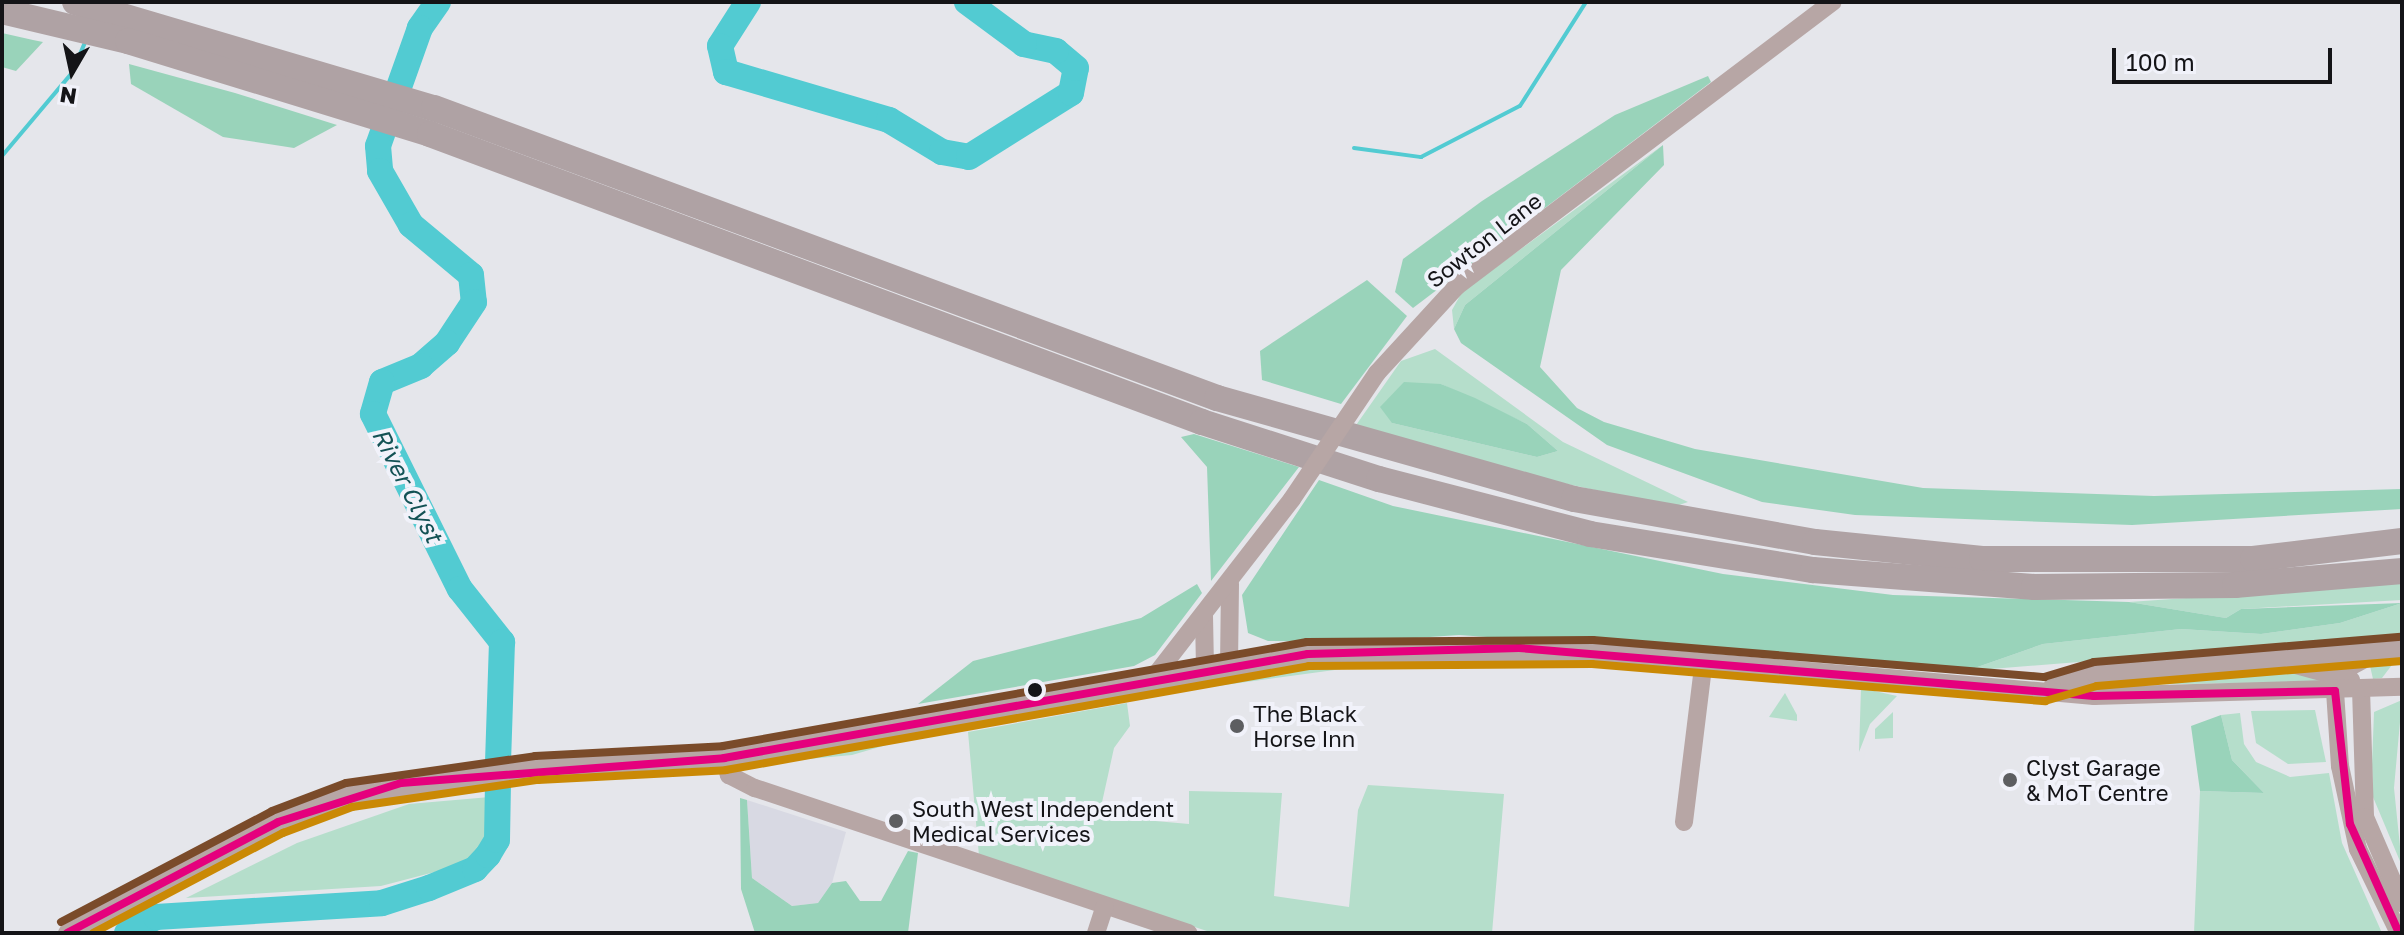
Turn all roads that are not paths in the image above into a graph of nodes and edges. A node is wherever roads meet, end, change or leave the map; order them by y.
1 (75, 2) edge
2 (1833, 2) edge
3 (2, 13) edge
4 (132, 30) junction
5 (432, 121) junction
6 (2402, 541) edge
7 (2402, 571) edge
8 (1231, 582) junction
9 (1204, 615) junction
10 (2395, 649) edge
11 (1704, 659) junction
12 (2261, 662) junction
13 (1229, 666) junction
14 (1205, 669) junction
15 (1154, 677) junction
16 (2340, 683) junction
17 (2402, 687) edge
18 (2045, 689) junction
19 (2361, 689) junction
20 (724, 758) junction
21 (1684, 822) dead end
22 (2379, 852) junction
23 (2402, 888) edge
24 (2402, 903) edge
25 (1105, 906) junction
26 (67, 933) edge
27 (1096, 933) edge
28 (1188, 933) edge
29 (2399, 933) edge

1 - 4 highway
2 - 8 street, Sowton Lane, bridge
3 - 4 highway
4 - 5 highway
5 - 6 highway
5 - 7 highway
8 - 9 street, Sowton Lane
8 - 13 street
9 - 14 street
9 - 15 street, Sowton Lane
10 - 12 street
10 - 16 street
11 - 13 street
11 - 18 street
11 - 21 street
12 - 16 street
12 - 18 street
13 - 14 street
14 - 15 street
15 - 20 street
16 - 18 street
16 - 19 street
16 - 29 street
17 - 19 street
19 - 22 street
20 - 25 street
20 - 26 street
22 - 23 street
22 - 24 street
25 - 27 street
25 - 28 street

